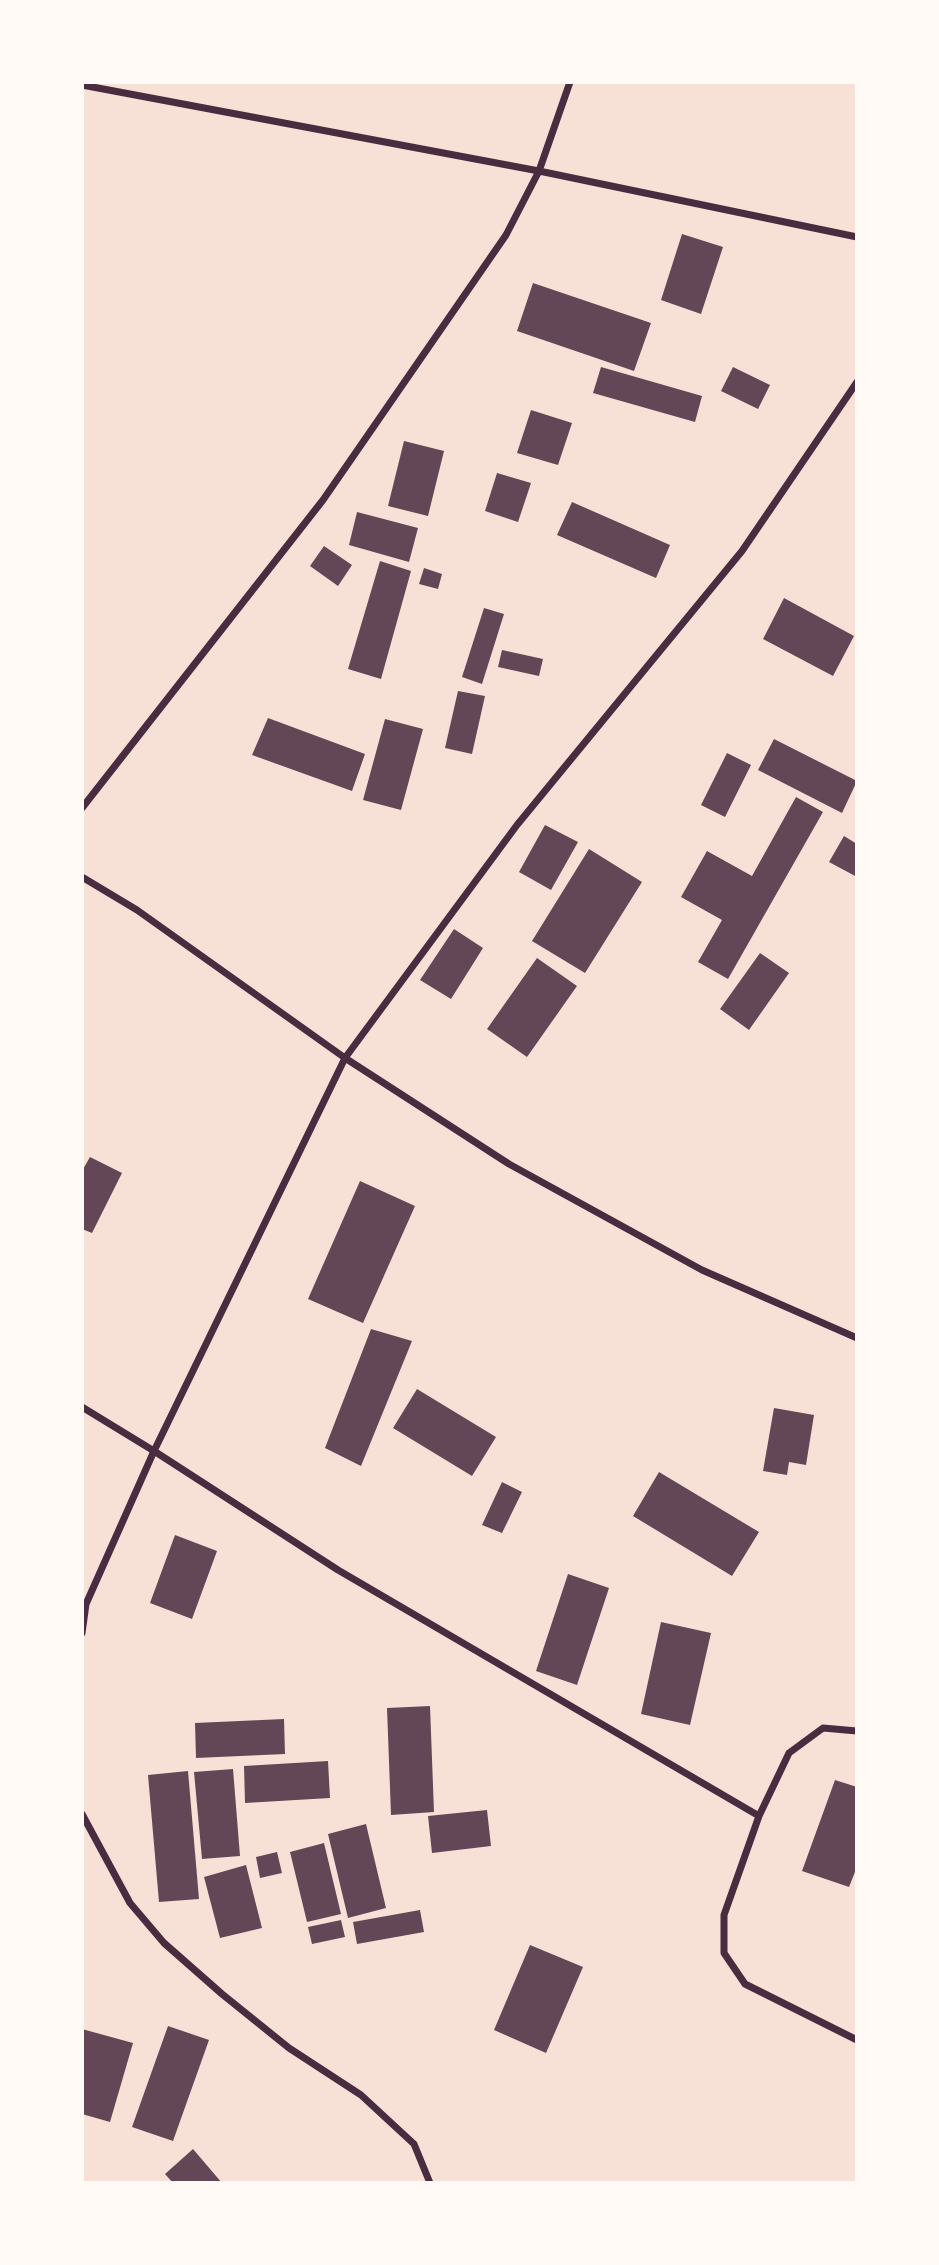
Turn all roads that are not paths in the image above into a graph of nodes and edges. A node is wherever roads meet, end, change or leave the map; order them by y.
1 (570, 82) edge
2 (82, 85) edge
3 (539, 171) junction
4 (857, 237) edge
5 (857, 382) edge
6 (82, 808) edge
7 (82, 877) edge
8 (345, 1058) junction
9 (857, 1338) edge
10 (82, 1408) edge
11 (154, 1451) junction
12 (82, 1633) edge
13 (857, 1731) edge
14 (82, 1814) edge
15 (759, 1816) junction
16 (857, 2040) edge
17 (430, 2183) edge

1 - 3 street
2 - 3 street
3 - 4 street
3 - 6 street
5 - 8 street
7 - 8 street
8 - 9 street
8 - 11 street
10 - 11 street
11 - 12 street
11 - 15 street
13 - 15 street
14 - 17 street
15 - 16 street

